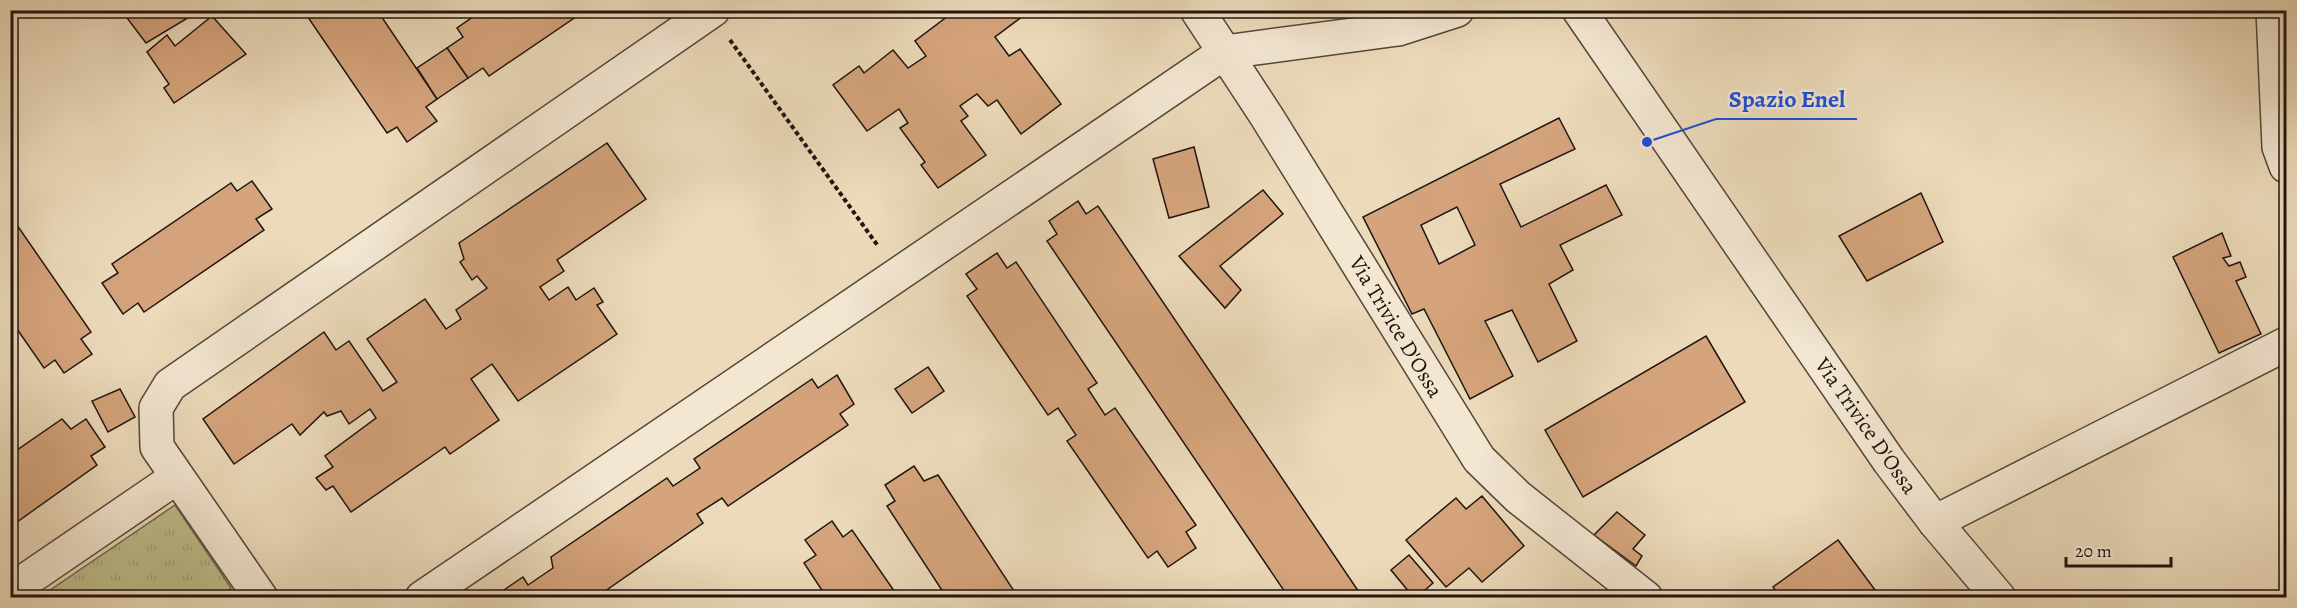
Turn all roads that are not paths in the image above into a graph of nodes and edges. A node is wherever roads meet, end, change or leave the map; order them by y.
1 (1197, 10) edge
2 (1457, 10) edge
3 (1579, 10) edge
4 (2273, 10) edge
5 (712, 12) edge
6 (1225, 52) junction
7 (2286, 166) edge
8 (2286, 344) edge
9 (177, 477) junction
10 (1935, 522) junction
11 (10, 591) edge
12 (258, 596) edge
13 (422, 597) edge
14 (1647, 597) edge
15 (1999, 597) edge

1 - 6 street, Via Trivice D'Ossa
2 - 6 street
3 - 10 street, Via Trivice D'Ossa
4 - 7 street
5 - 9 street
6 - 13 street
6 - 14 street, Via Trivice D'Ossa
8 - 10 street
9 - 11 street
9 - 12 street
10 - 15 street, Via Trivice D'Ossa

